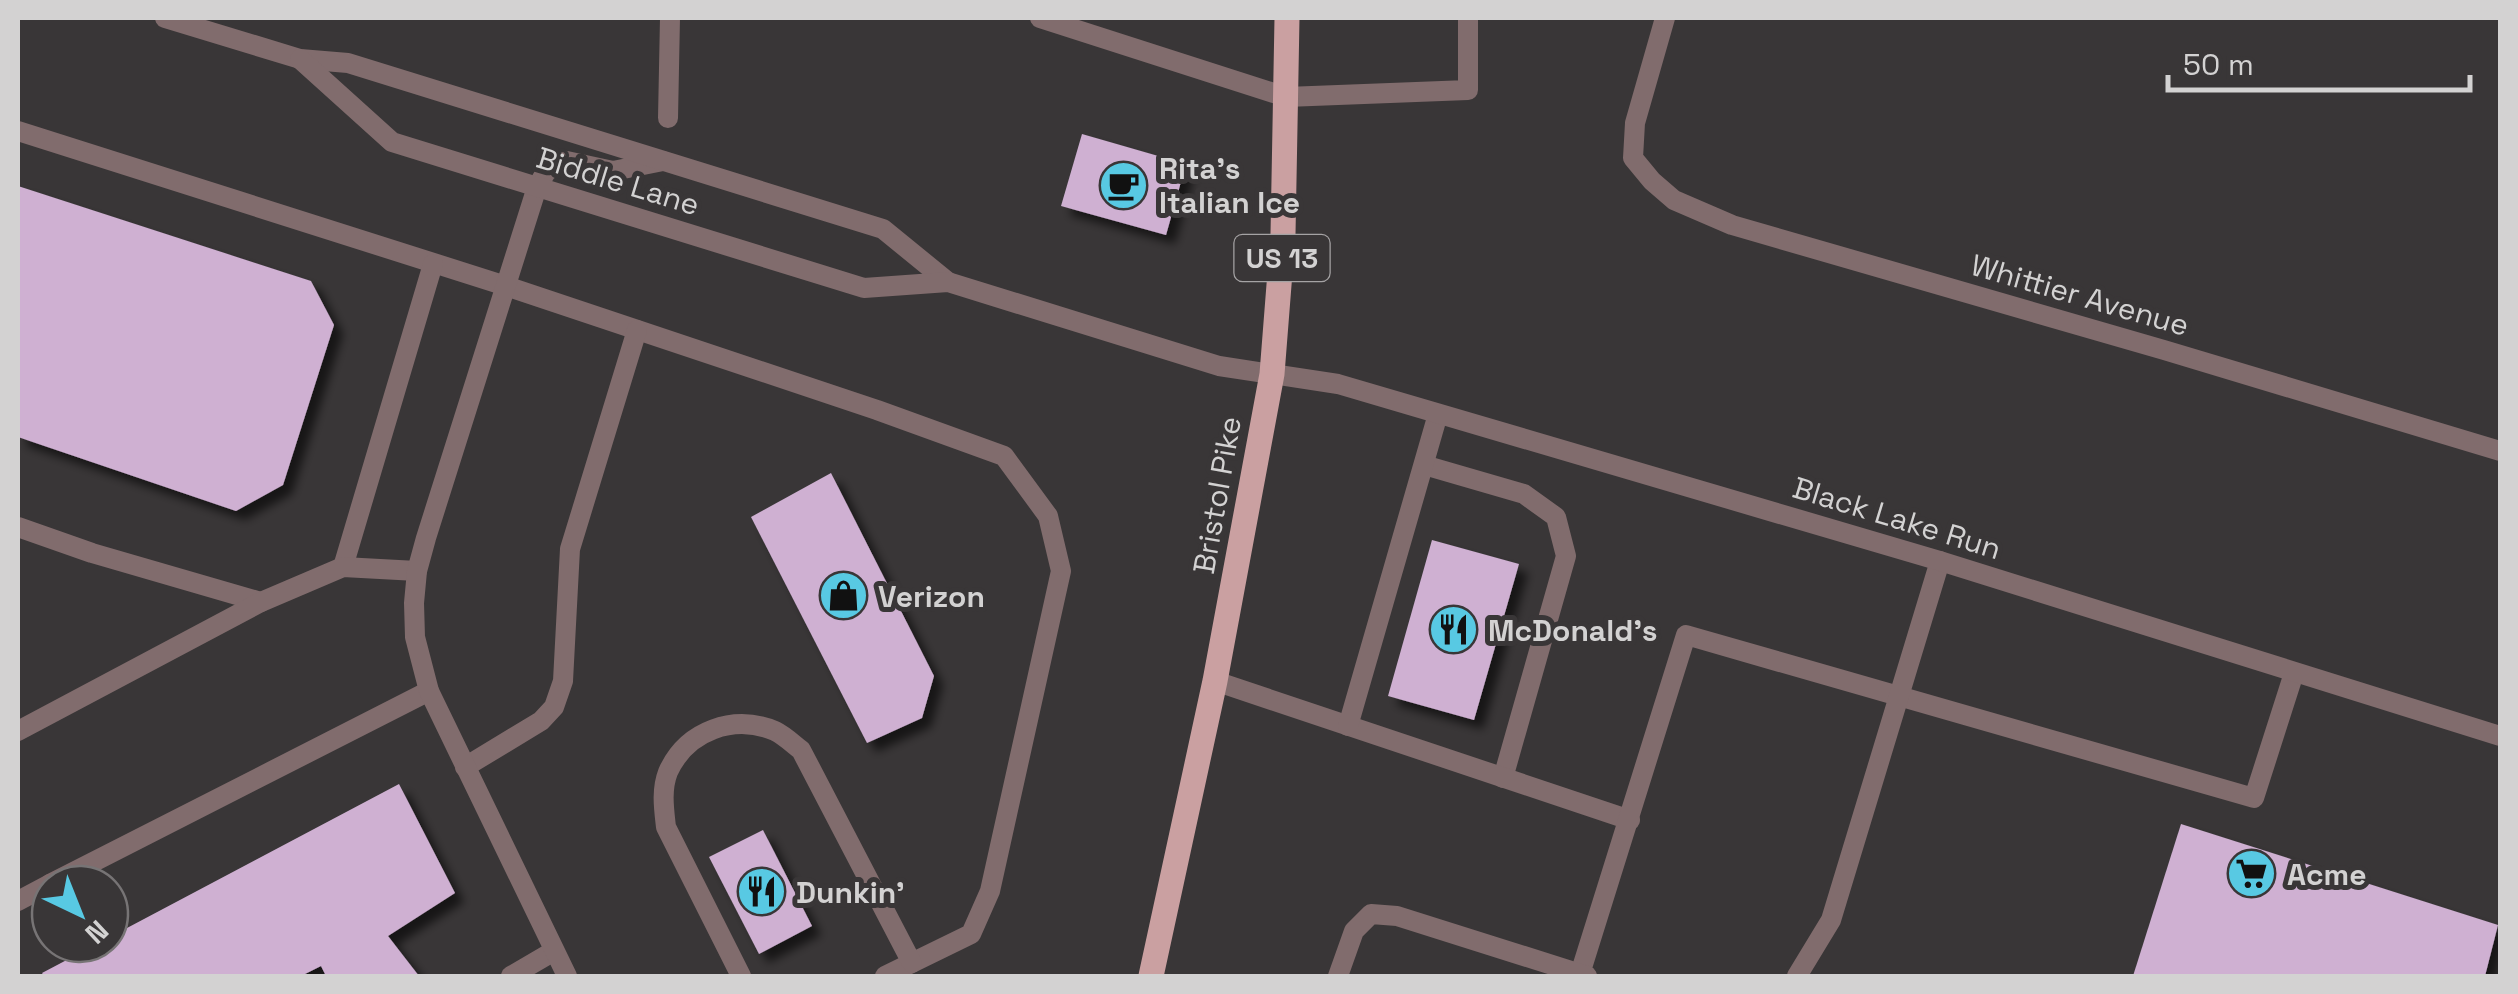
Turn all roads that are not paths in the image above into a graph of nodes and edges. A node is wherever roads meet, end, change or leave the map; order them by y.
1 (165, 18) edge
2 (670, 18) edge
3 (1040, 18) edge
4 (1287, 18) edge
5 (1468, 18) edge
6 (1664, 18) edge
7 (300, 59) junction
8 (1286, 97) junction
9 (668, 118) dead end
10 (18, 132) edge
11 (663, 161) junction
12 (537, 187) junction
13 (433, 264) junction
14 (948, 282) junction
15 (506, 286) junction
16 (637, 330) junction
17 (1272, 374) junction
18 (1438, 414) junction
19 (2500, 450) edge
20 (1424, 465) junction
21 (18, 527) edge
22 (1940, 561) junction
23 (344, 567) junction
24 (418, 570) junction
25 (261, 602) junction
26 (2294, 673) junction
27 (1215, 681) junction
28 (428, 691) junction
29 (1900, 697) junction
30 (1348, 726) junction
31 (18, 731) edge
32 (2500, 736) edge
33 (465, 766) junction
34 (1503, 778) junction
35 (1630, 820) junction
36 (89, 864) edge
37 (554, 950) junction
38 (912, 963) junction
39 (1339, 973) edge
40 (511, 976) edge
41 (567, 976) edge
42 (741, 976) edge
43 (885, 976) edge
44 (1150, 976) edge
45 (1363, 976) edge
46 (1584, 976) edge
47 (1796, 976) edge

1 - 7 street, Biddle Lane
2 - 9 street
3 - 8 street
4 - 8 main road, Bristol Pike / US 13
5 - 8 street
6 - 19 street, Whittier Avenue
7 - 11 street, Biddle Lane
7 - 12 street, Biddle Lane
8 - 17 main road, Bristol Pike / US 13
10 - 13 street
11 - 12 street
11 - 14 street, Biddle Lane
12 - 14 street, Biddle Lane
12 - 15 street
13 - 15 street
13 - 23 street
14 - 17 street, Biddle Lane
15 - 16 street
15 - 24 street
16 - 33 street
16 - 38 street
17 - 18 street, Black Lake Run
17 - 27 main road, Bristol Pike / US 13
18 - 20 street
18 - 22 street, Black Lake Run
20 - 30 street
20 - 34 street
21 - 25 street
22 - 26 street, Black Lake Run
22 - 29 street
23 - 24 street
23 - 25 street
24 - 28 street
25 - 31 street
26 - 29 street
26 - 32 street, Black Lake Run
27 - 30 street
27 - 44 main road, Bristol Pike / US 13
28 - 33 street
28 - 36 street
29 - 35 street
29 - 47 street
30 - 34 street
33 - 37 street
34 - 35 street
35 - 46 street
37 - 40 street
37 - 41 street
38 - 42 street
38 - 43 street
39 - 45 street
39 - 46 street

